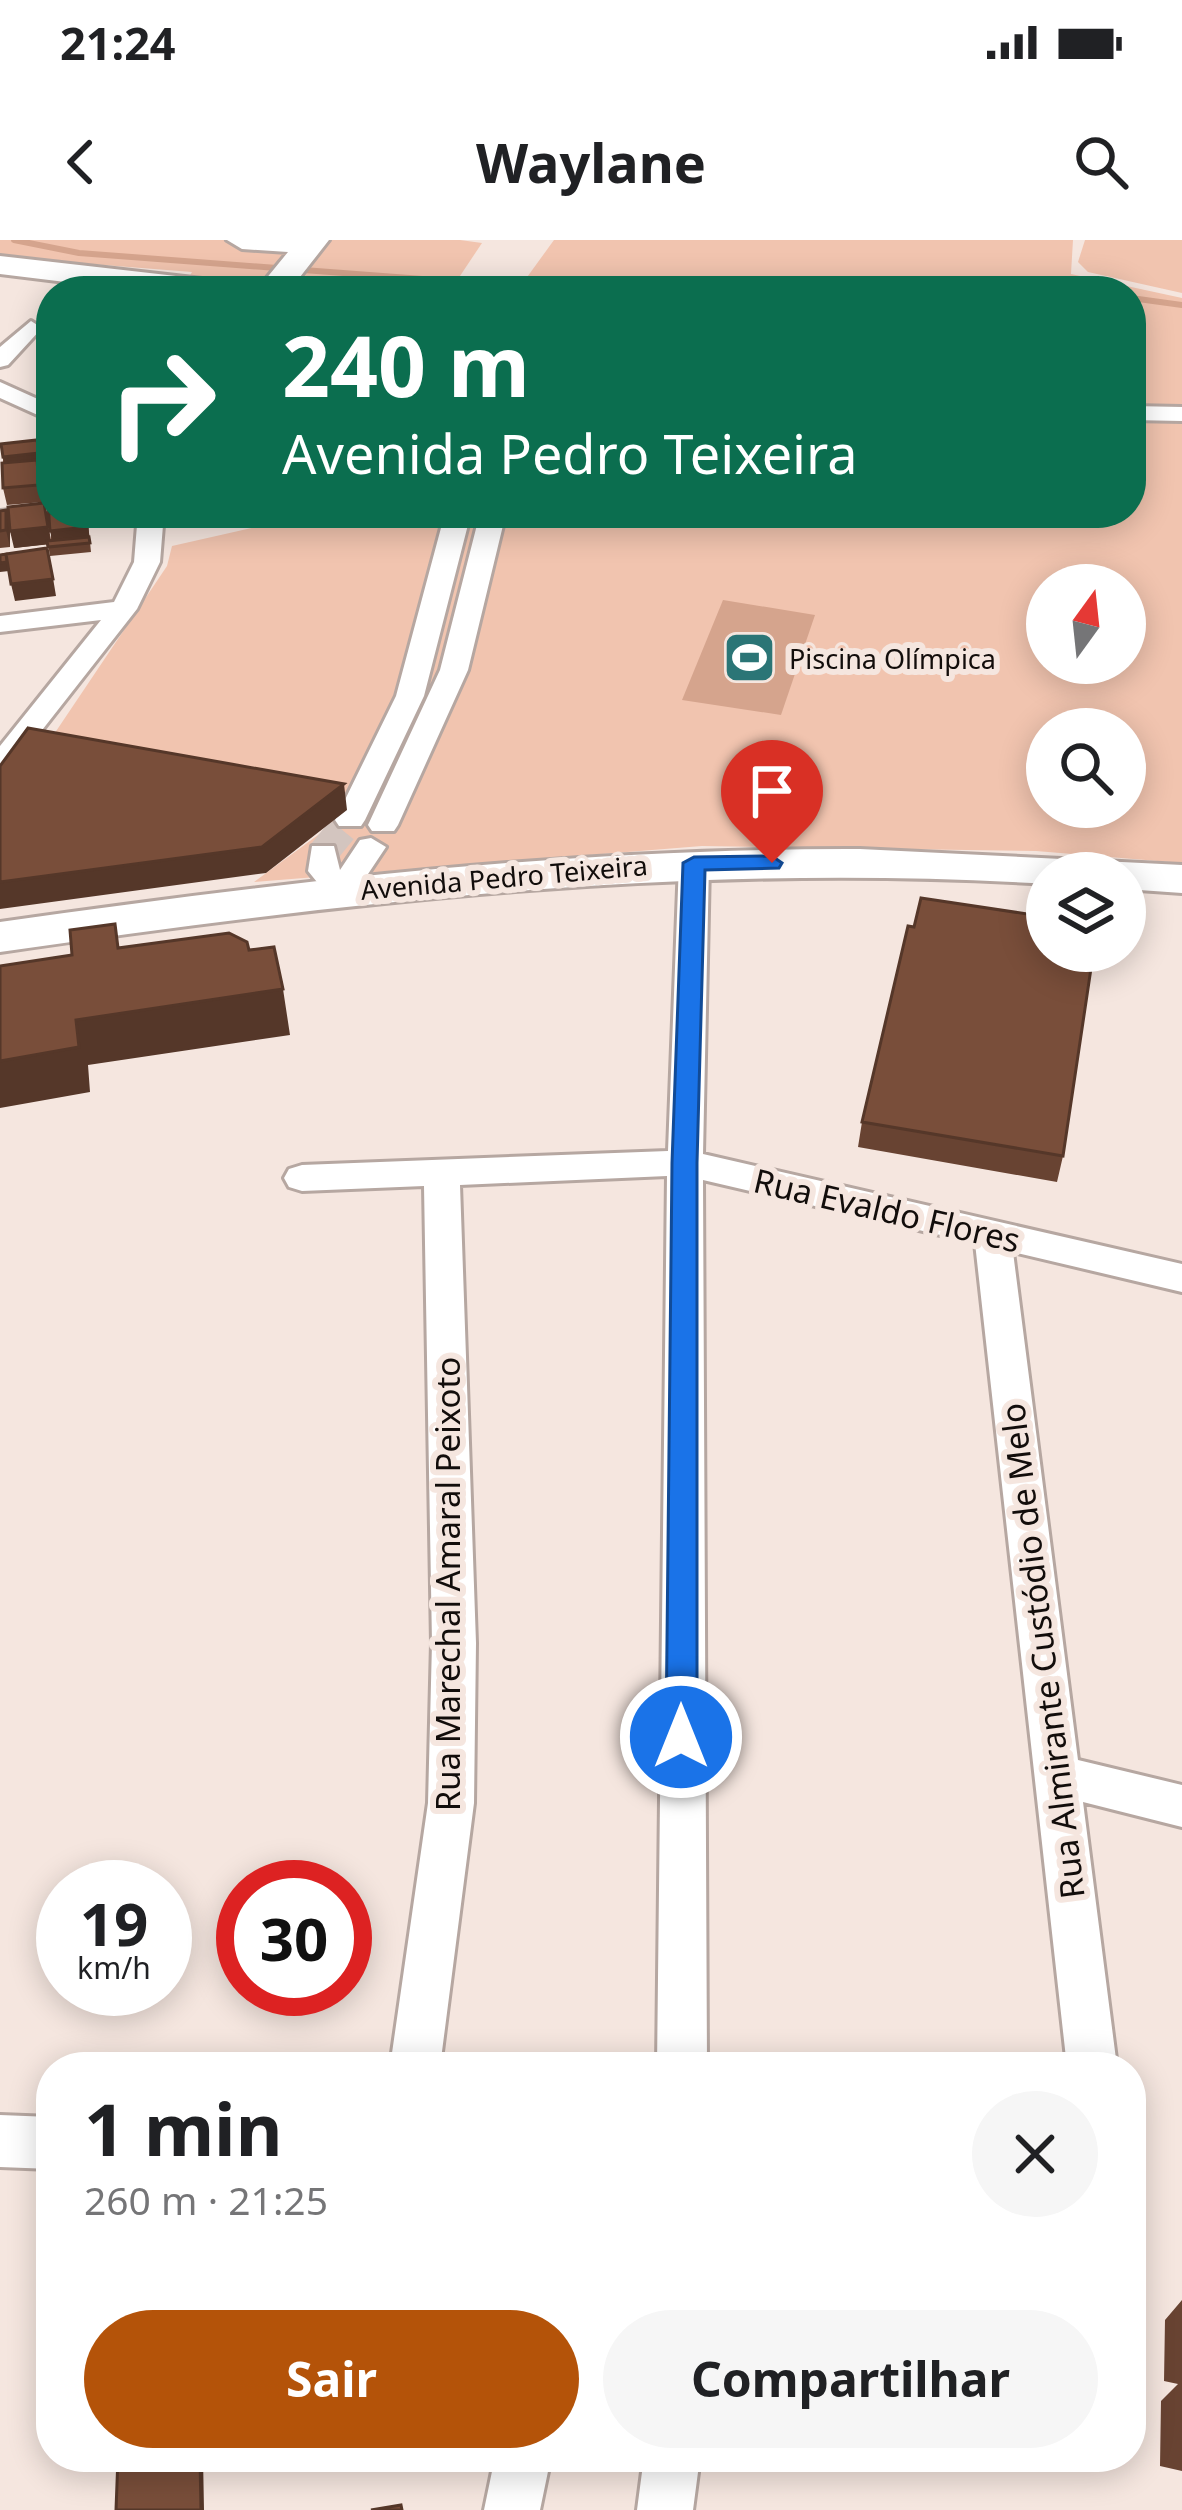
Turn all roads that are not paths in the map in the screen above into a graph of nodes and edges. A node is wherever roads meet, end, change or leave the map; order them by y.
1 (242, 240) edge
2 (308, 246) edge
3 (0, 265) edge
4 (93, 276) edge
5 (285, 276) edge
6 (31, 328) dead end
7 (0, 360) edge
8 (0, 389) edge
9 (36, 407) edge
10 (1146, 413) edge
11 (1182, 414) edge
12 (1146, 430) edge
13 (1182, 431) edge
14 (36, 515) edge
15 (0, 519) edge
16 (150, 528) edge
17 (454, 528) edge
18 (490, 528) edge
19 (124, 610) junction
20 (0, 624) edge
21 (410, 696) junction
22 (444, 696) junction
23 (5, 753) edge
24 (354, 845) junction
25 (694, 863) junction
26 (1026, 869) edge
27 (1146, 876) edge
28 (1182, 879) edge
29 (0, 937) edge
30 (685, 1163) junction
31 (442, 1171) junction
32 (302, 1178) dead end
33 (992, 1235) junction
34 (1182, 1278) edge
35 (1057, 1774) junction
36 (1182, 1806) edge
37 (417, 2052) edge
38 (682, 2052) edge
39 (1090, 2052) edge
40 (0, 2141) edge
41 (36, 2142) edge
42 (520, 2472) edge
43 (670, 2472) edge
44 (512, 2510) edge
45 (665, 2510) edge

1 - 2 street
2 - 5 street
3 - 4 street
6 - 7 street
8 - 9 street
10 - 11 street
12 - 13 street
14 - 15 street
16 - 19 street
17 - 21 street
18 - 22 street
19 - 20 street
19 - 23 street
21 - 22 street
21 - 24 street
22 - 24 street
24 - 25 street, Avenida Pedro Teixeira
24 - 29 street, Avenida Pedro Teixeira
25 - 26 street, Avenida Pedro Teixeira
25 - 30 street
27 - 28 street
30 - 31 street, Rua Evaldo Flores
30 - 33 street, Rua Evaldo Flores
30 - 38 street
31 - 32 street, Rua Evaldo Flores
31 - 37 street, Rua Marechal Amaral Peixoto
33 - 34 street, Rua Evaldo Flores
33 - 35 street, Rua Almirante Custódio de Melo
35 - 36 street
35 - 39 street, Rua Almirante Custódio de Melo
40 - 41 street
42 - 44 street
43 - 45 street

